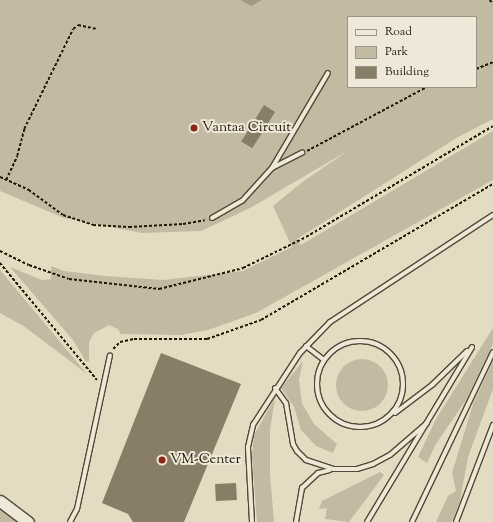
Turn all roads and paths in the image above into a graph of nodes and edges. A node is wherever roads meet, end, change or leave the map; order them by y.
1 (490, 0) edge
2 (493, 4) edge
3 (97, 29) dead end
4 (493, 62) edge
5 (477, 69) edge
6 (328, 73) dead end
7 (425, 88) edge
8 (493, 126) edge
9 (302, 153) joint
10 (272, 168) junction
11 (0, 177) edge
12 (6, 180) junction
13 (493, 184) edge
14 (493, 215) edge
15 (212, 218) joint
16 (0, 251) edge
17 (0, 263) edge
18 (306, 346) junction
19 (493, 352) edge
20 (110, 355) joint
21 (324, 360) junction
22 (104, 387) junction
23 (275, 388) junction
24 (389, 418) junction
25 (426, 423) junction
26 (493, 426) edge
27 (332, 469) junction
28 (0, 502) edge
29 (28, 522) edge
30 (70, 522) edge
31 (252, 522) edge
32 (296, 522) edge
33 (367, 522) edge
34 (412, 522) edge
35 (456, 522) edge

1 - 2 path
3 - 12 path
4 - 5 path
6 - 10 lane
7 - 9 path
8 - 16 path
9 - 10 lane
10 - 15 lane
11 - 12 path
12 - 15 path
13 - 20 path
14 - 18 lane
17 - 22 path
18 - 21 lane
18 - 23 lane
19 - 34 lane
20 - 22 lane
21 - 24 lane
21 - 24 lane
22 - 30 lane
23 - 27 lane
23 - 31 lane
24 - 25 lane
25 - 27 lane
25 - 33 lane
26 - 35 lane
27 - 32 lane
28 - 29 main road

